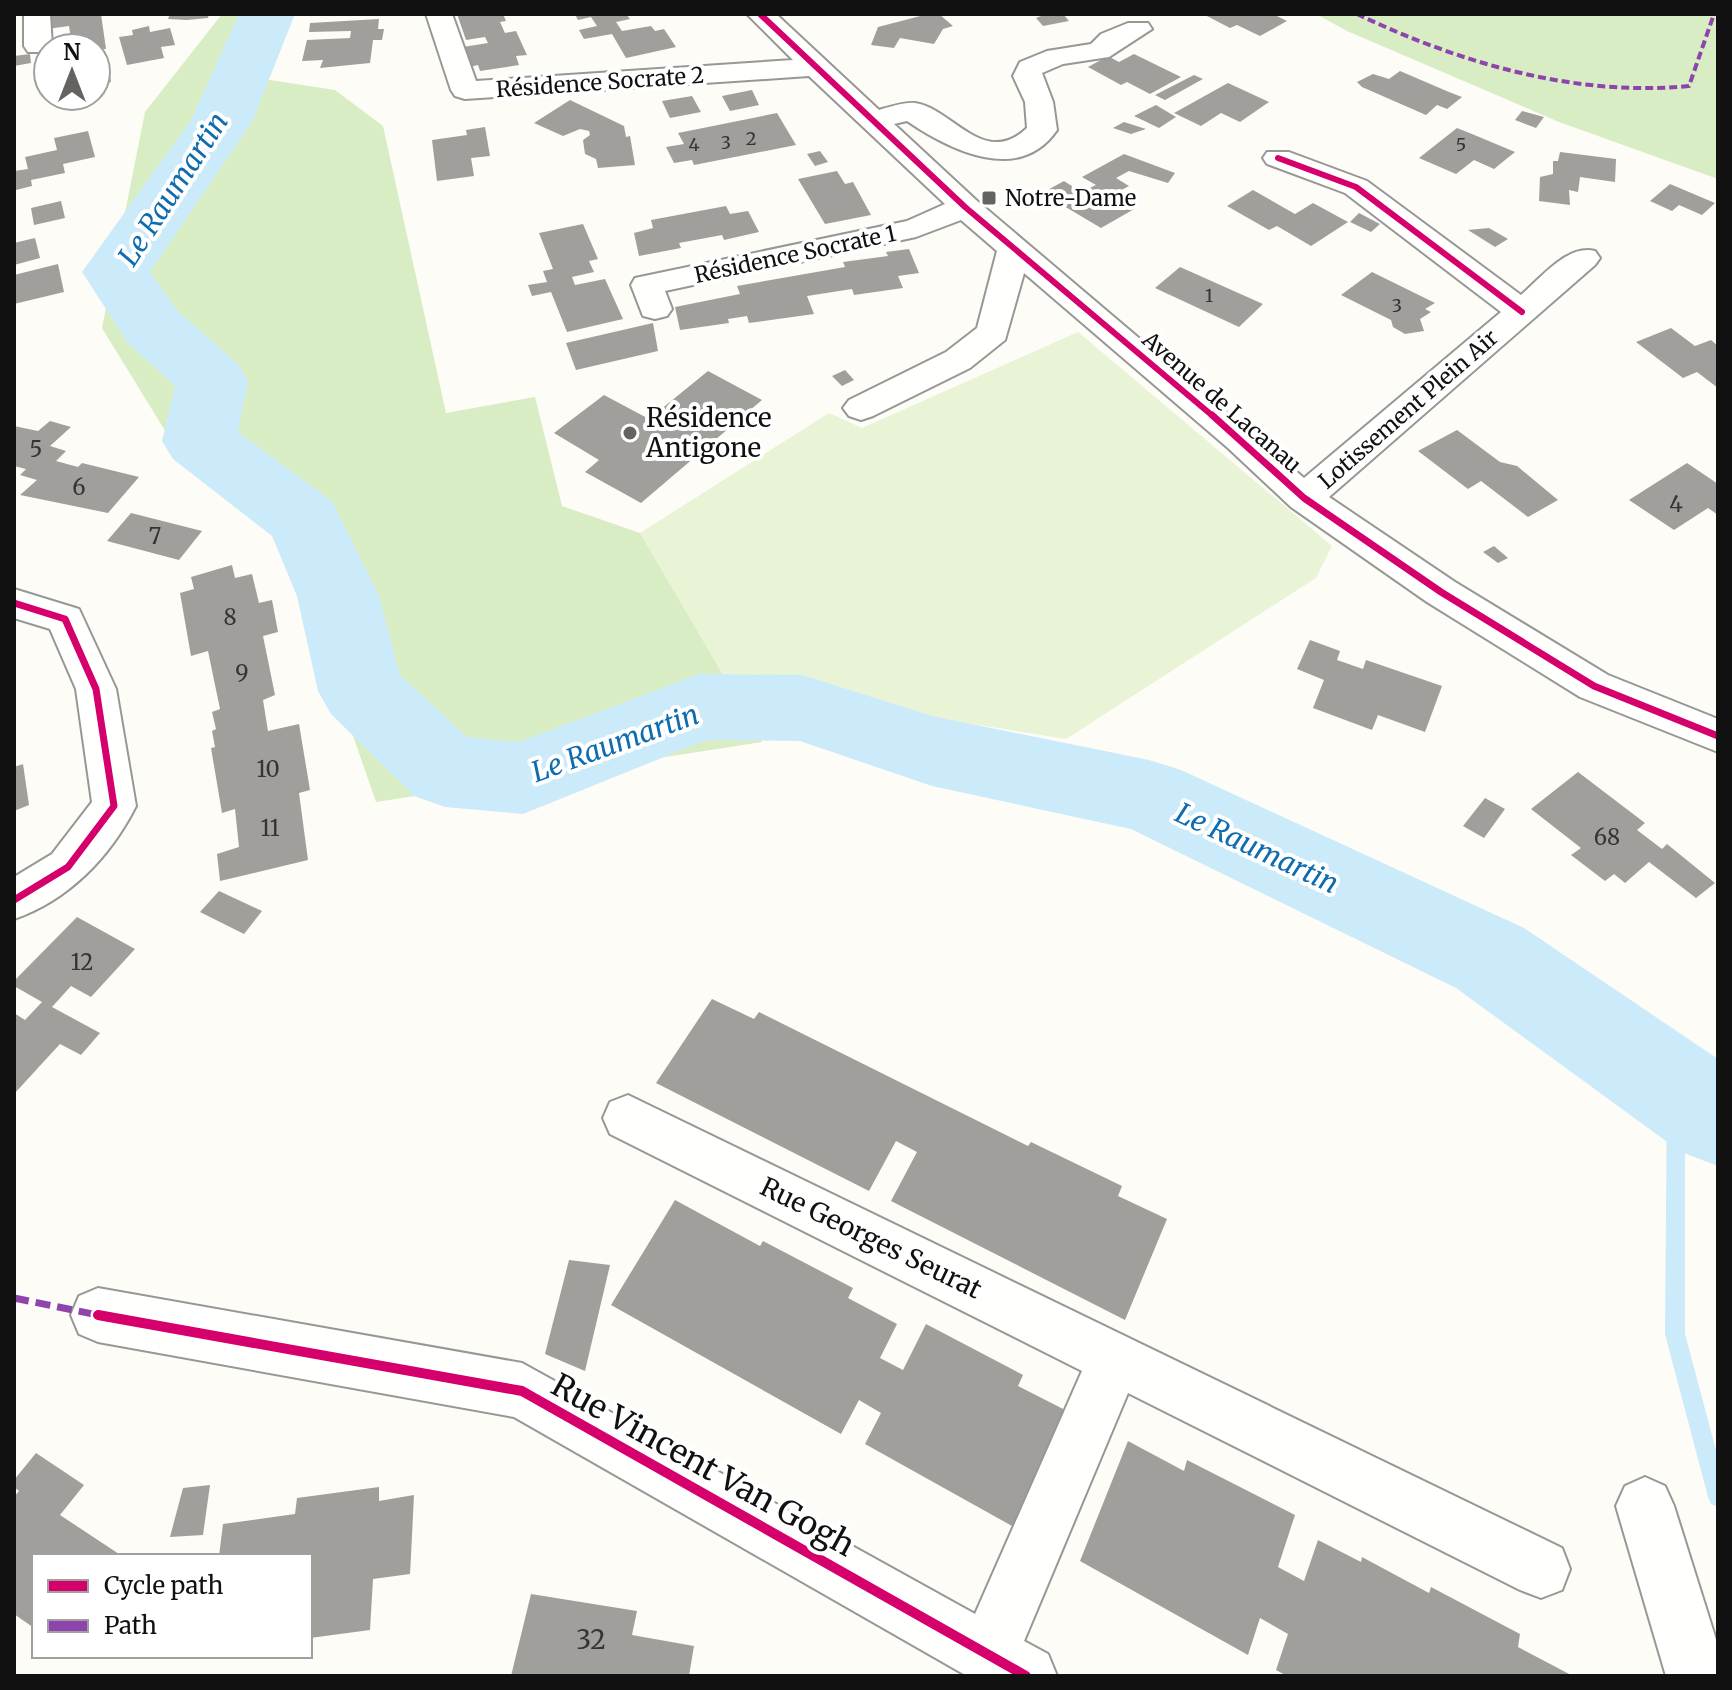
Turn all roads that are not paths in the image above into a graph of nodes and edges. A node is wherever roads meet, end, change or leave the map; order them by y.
1 (439, 14) edge
2 (760, 14) edge
3 (1138, 29) dead end
4 (817, 67) junction
5 (872, 120) junction
6 (1278, 158) dead end
7 (965, 207) junction
8 (1014, 248) junction
9 (1584, 258) dead end
10 (655, 309) dead end
11 (1522, 312) junction
12 (861, 408) dead end
13 (1304, 498) junction
14 (14, 603) edge
15 (1718, 736) edge
16 (14, 900) edge
17 (628, 1118) dead end
18 (98, 1315) dead end
19 (1115, 1359) junction
20 (1645, 1506) dead end
21 (1541, 1569) dead end
22 (1007, 1665) edge
23 (1697, 1676) edge

1 - 4 street, Résidence Socrate 2
2 - 4 street, Avenue de Lacanau
3 - 5 street
4 - 5 street, Avenue de Lacanau
5 - 7 street, Avenue de Lacanau
6 - 11 street
7 - 8 street, Avenue de Lacanau
7 - 10 street, Résidence Socrate 1
8 - 12 street
8 - 13 street, Avenue de Lacanau
9 - 11 street, Lotissement Plein Air
11 - 13 street, Lotissement Plein Air
13 - 15 street, Avenue de Lacanau
14 - 16 street
17 - 19 street, Rue Georges Seurat
18 - 22 street, Rue Vincent Van Gogh
19 - 21 street, Rue Georges Seurat
19 - 22 street
20 - 23 street

